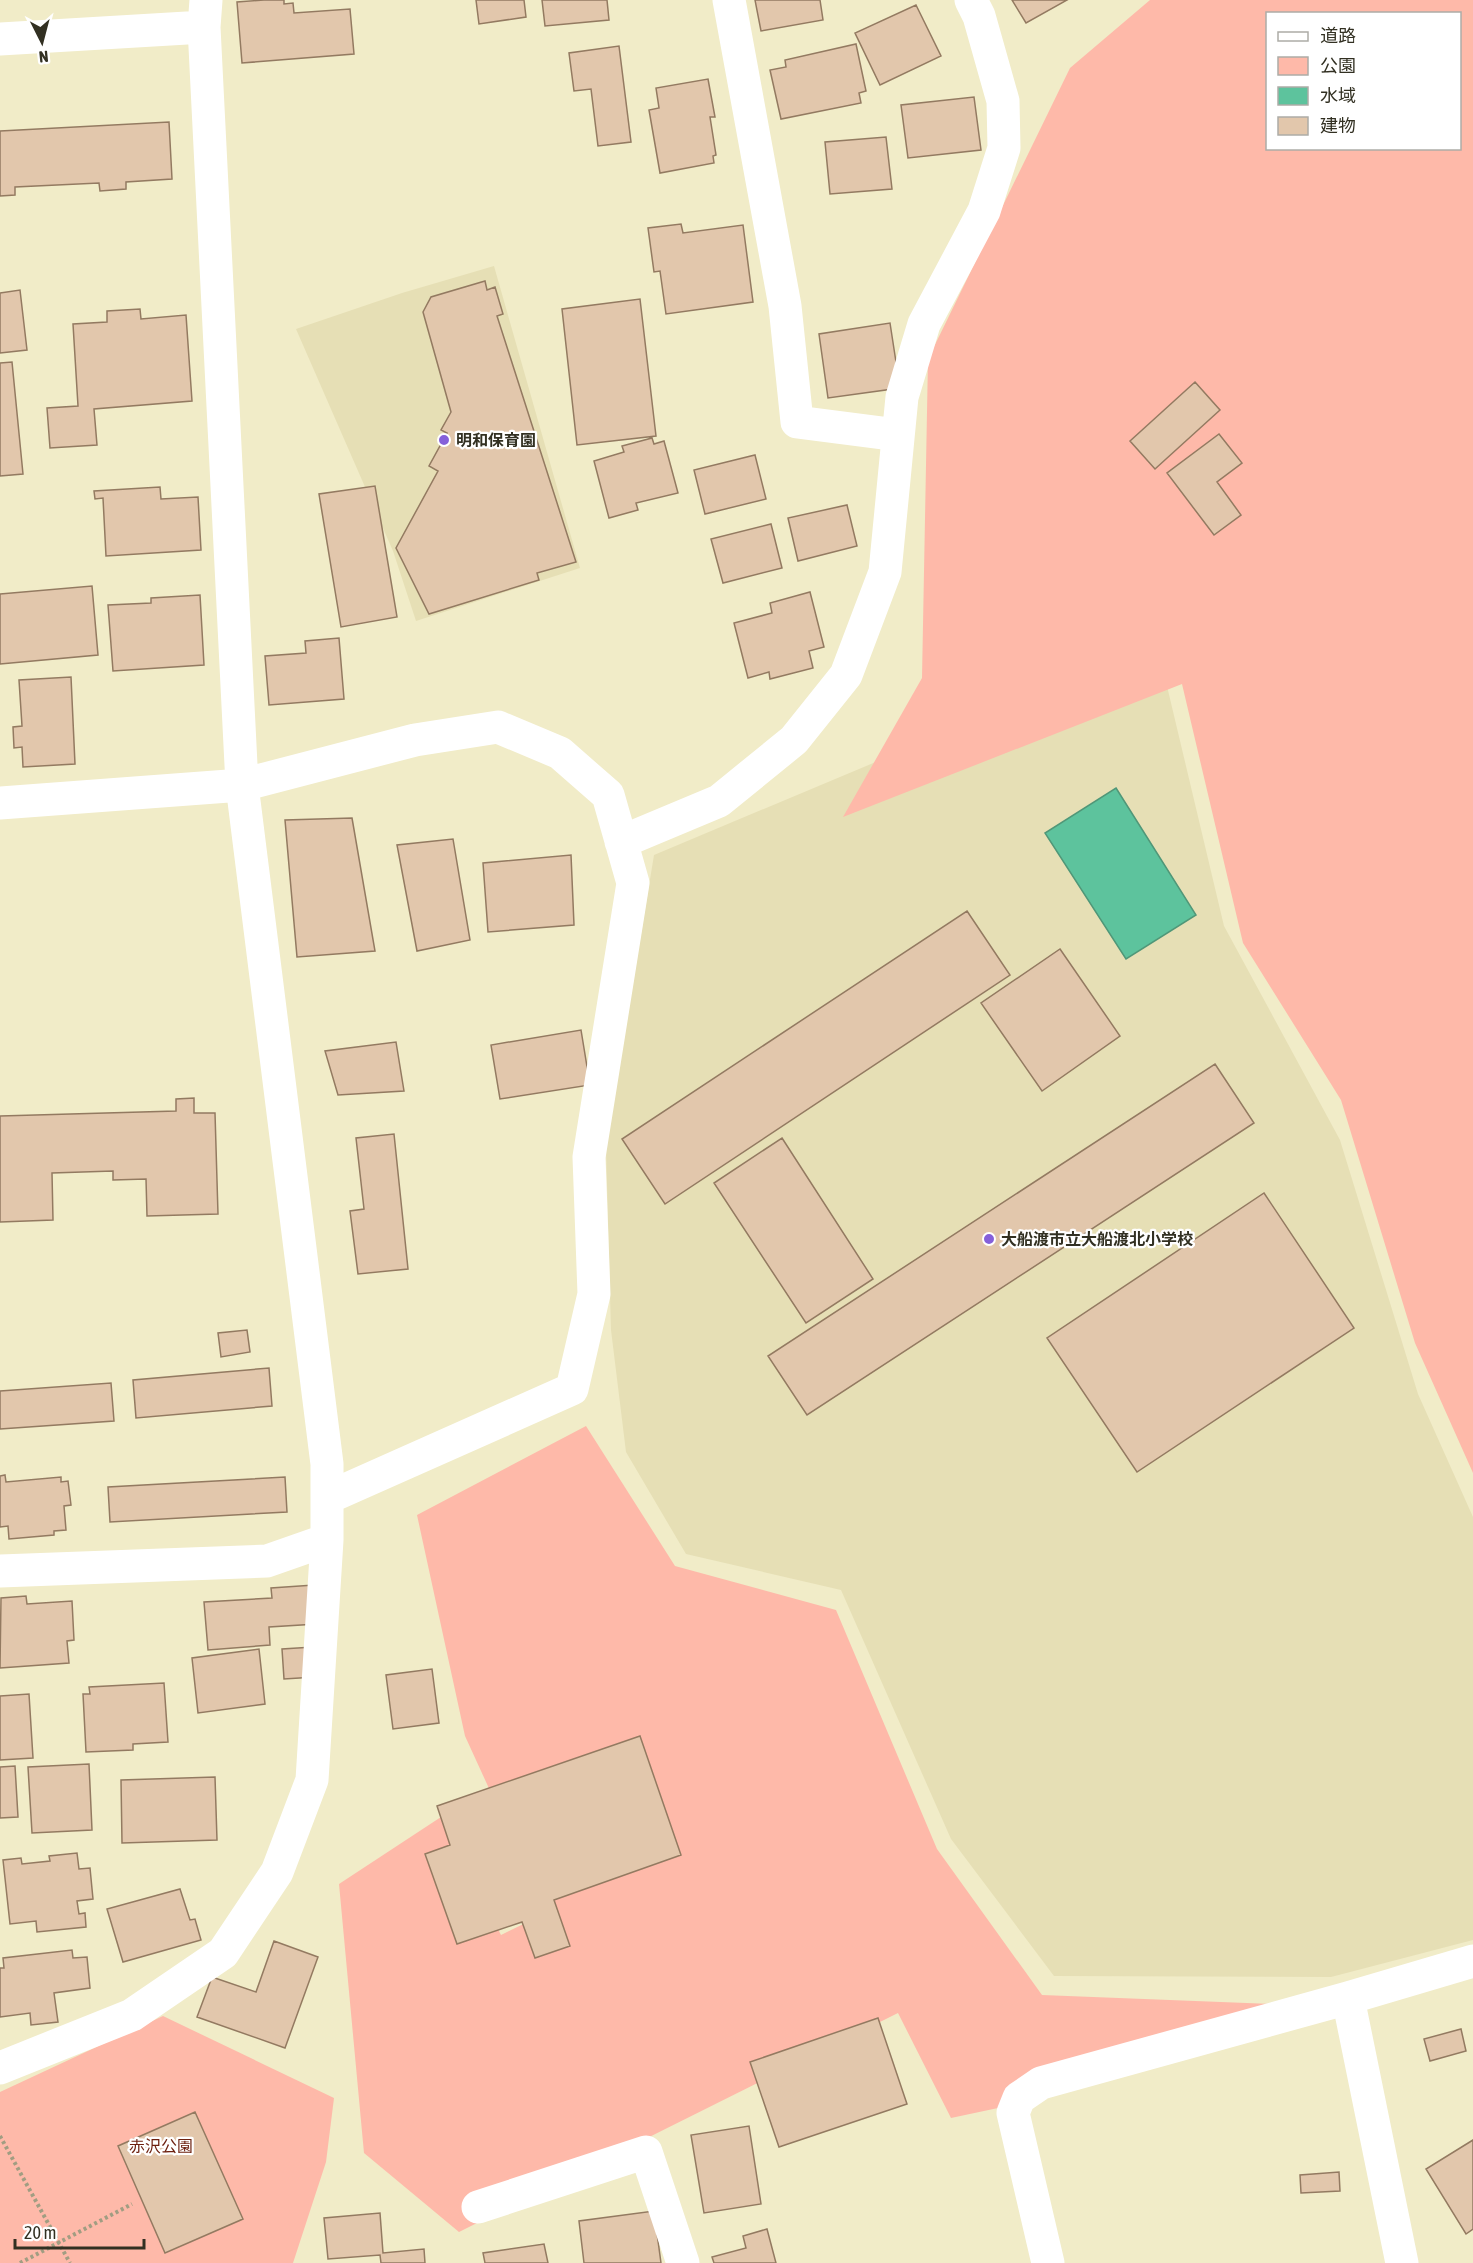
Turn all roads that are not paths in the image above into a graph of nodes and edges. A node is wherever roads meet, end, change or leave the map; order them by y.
1 (729, 0) edge
2 (971, 0) edge
3 (205, 14) edge
4 (0, 39) edge
5 (898, 435) junction
6 (242, 785) junction
7 (0, 803) edge
8 (621, 842) junction
9 (327, 1498) junction
10 (327, 1540) junction
11 (0, 1571) edge
12 (1473, 1961) edge
13 (1348, 1998) junction
14 (0, 2068) edge
15 (478, 2207) dead end
16 (683, 2263) edge
17 (1048, 2263) edge
18 (1402, 2263) edge

1 - 5 street
2 - 5 street
3 - 4 street
3 - 6 street
5 - 8 street
6 - 7 street
6 - 8 street
6 - 9 street
8 - 9 street
9 - 10 street
10 - 11 street
10 - 14 street
12 - 13 street
13 - 17 street
13 - 18 street
15 - 16 street

